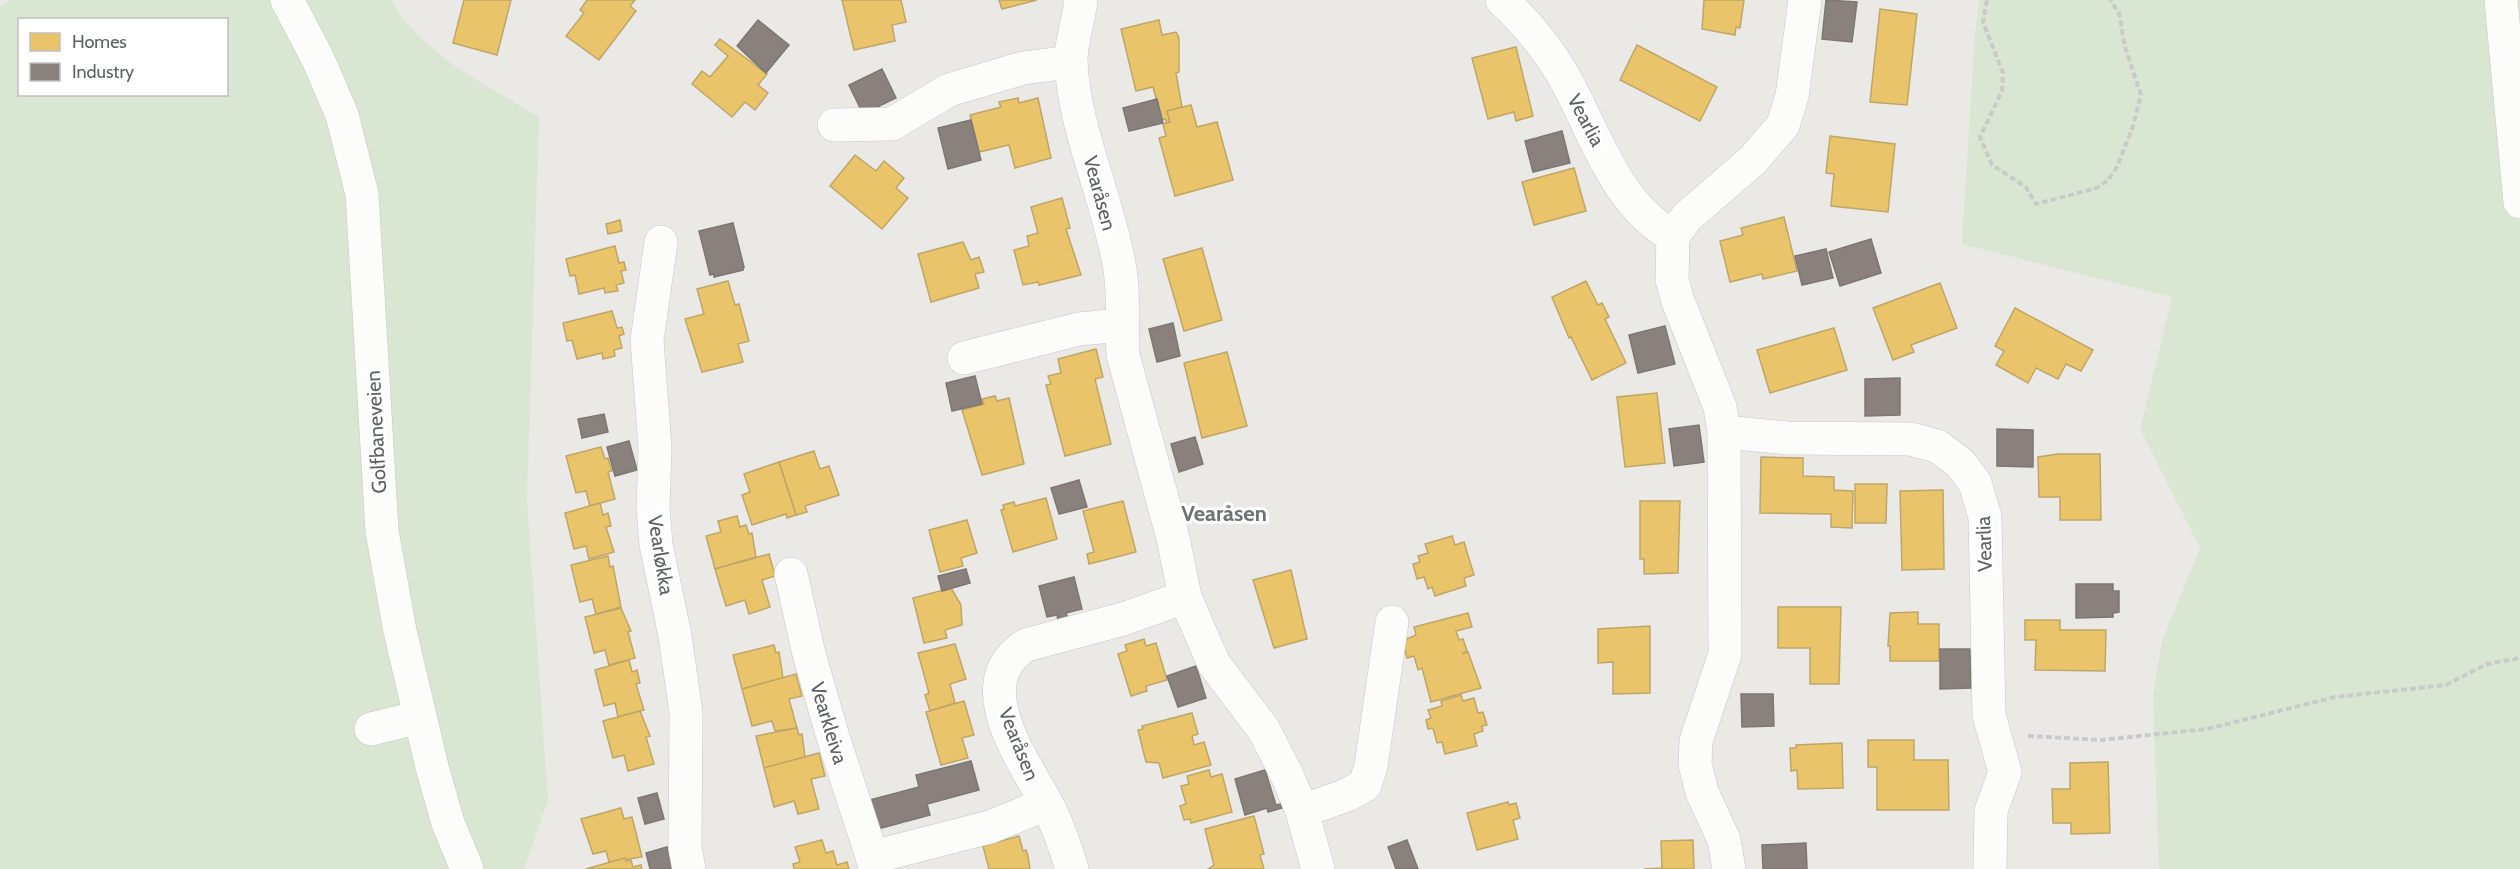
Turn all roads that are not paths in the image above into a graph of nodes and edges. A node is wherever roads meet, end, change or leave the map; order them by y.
1 (287, 0) edge
2 (1081, 0) edge
3 (1502, 0) edge
4 (1805, 0) edge
5 (2501, 0) edge
6 (1071, 62) junction
7 (834, 126) dead end
8 (2520, 202) edge
9 (1673, 236) junction
10 (661, 242) dead end
11 (1121, 325) junction
12 (964, 358) dead end
13 (1724, 432) junction
14 (791, 574) dead end
15 (1185, 597) junction
16 (1392, 622) dead end
17 (420, 717) junction
18 (371, 729) dead end
19 (1046, 804) junction
20 (1302, 811) junction
21 (875, 863) edge
22 (467, 869) edge
23 (689, 869) edge
24 (1072, 869) edge
25 (1318, 869) edge
26 (1729, 869) edge
27 (1990, 869) edge

1 - 17 street, Golfbaneveien
2 - 6 street, Vearåsen
3 - 9 street, Vearlia
4 - 9 street
5 - 8 street
6 - 7 street
6 - 11 street, Vearåsen
9 - 13 street
10 - 23 street, Vearløkka
11 - 12 street
11 - 15 street, Vearåsen
13 - 26 street
13 - 27 street, Vearlia
14 - 21 street, Vearkleiva
15 - 19 street, Vearåsen
15 - 20 street, Vearåsen
16 - 20 street
17 - 18 street
17 - 22 street, Golfbaneveien
19 - 21 street
19 - 24 street, Vearåsen
20 - 25 street, Vearåsen

